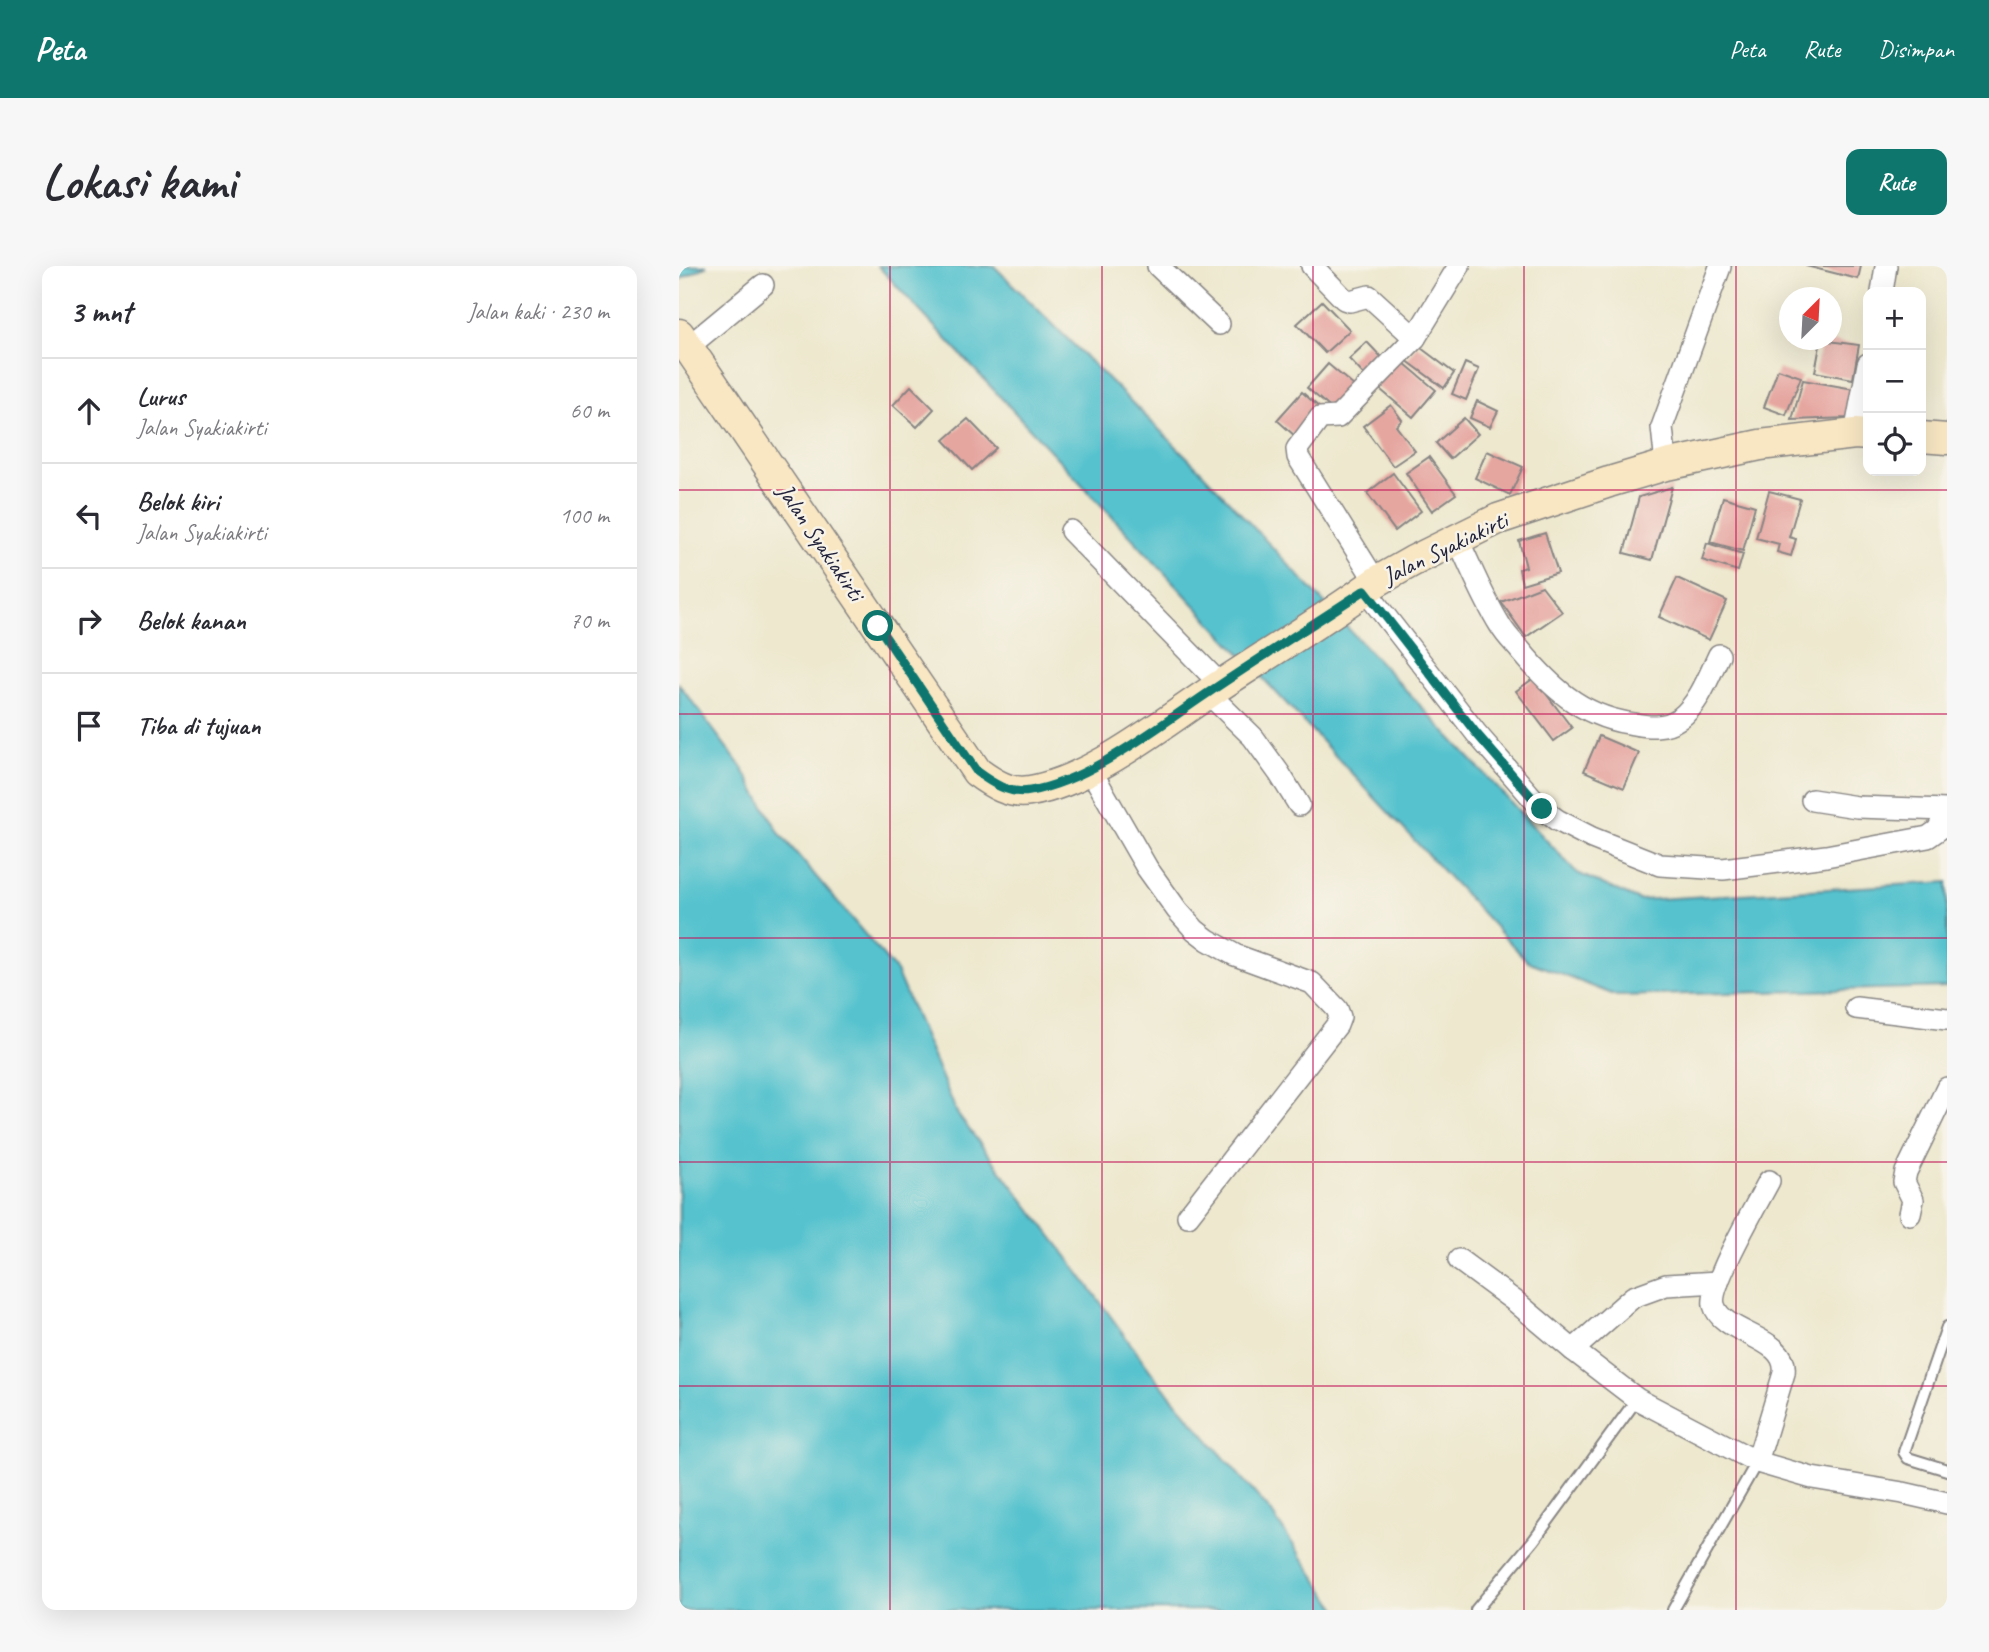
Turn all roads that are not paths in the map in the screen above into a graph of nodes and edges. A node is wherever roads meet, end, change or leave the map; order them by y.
1 (1158, 266) edge
2 (1312, 266) edge
3 (1459, 266) edge
4 (1887, 266) edge
5 (1720, 267) edge
6 (763, 285) dead end
7 (1883, 287) edge
8 (1219, 324) dead end
9 (1415, 338) junction
10 (683, 340) edge
11 (1864, 413) edge
12 (1862, 434) edge
13 (1926, 438) edge
14 (1947, 439) edge
15 (1666, 465) junction
16 (1071, 531) dead end
17 (1457, 538) junction
18 (1363, 591) junction
19 (1719, 655) dead end
20 (1221, 685) junction
21 (1090, 769) junction
22 (1812, 800) dead end
23 (1299, 805) dead end
24 (1947, 810) edge
25 (1856, 1008) dead end
26 (1947, 1018) edge
27 (1947, 1088) edge
28 (1769, 1181) dead end
29 (1910, 1214) dead end
30 (1188, 1216) dead end
31 (1459, 1260) dead end
32 (1717, 1282) junction
33 (1947, 1327) edge
34 (1573, 1350) junction
35 (1637, 1399) junction
36 (1757, 1462) junction
37 (1947, 1469) edge
38 (1947, 1503) edge
39 (1476, 1610) edge
40 (1673, 1610) edge

1 - 8 street
2 - 9 street
3 - 9 street
4 - 7 street
5 - 15 street
6 - 10 street
9 - 18 street
10 - 21 street, Jalan Syakiakirti
11 - 12 street
12 - 15 street, Jalan Syakiakirti
13 - 14 street
15 - 17 street, Jalan Syakiakirti
16 - 20 street
17 - 18 street, Jalan Syakiakirti
17 - 19 street
18 - 20 street, Jalan Syakiakirti
18 - 24 street
20 - 21 street, Jalan Syakiakirti
20 - 23 street
21 - 30 street
22 - 24 street
25 - 26 street
27 - 29 street
28 - 32 street
31 - 34 street
32 - 34 street
32 - 36 street
33 - 37 lane
34 - 35 street
35 - 36 street
35 - 39 lane
36 - 38 street
36 - 40 lane

